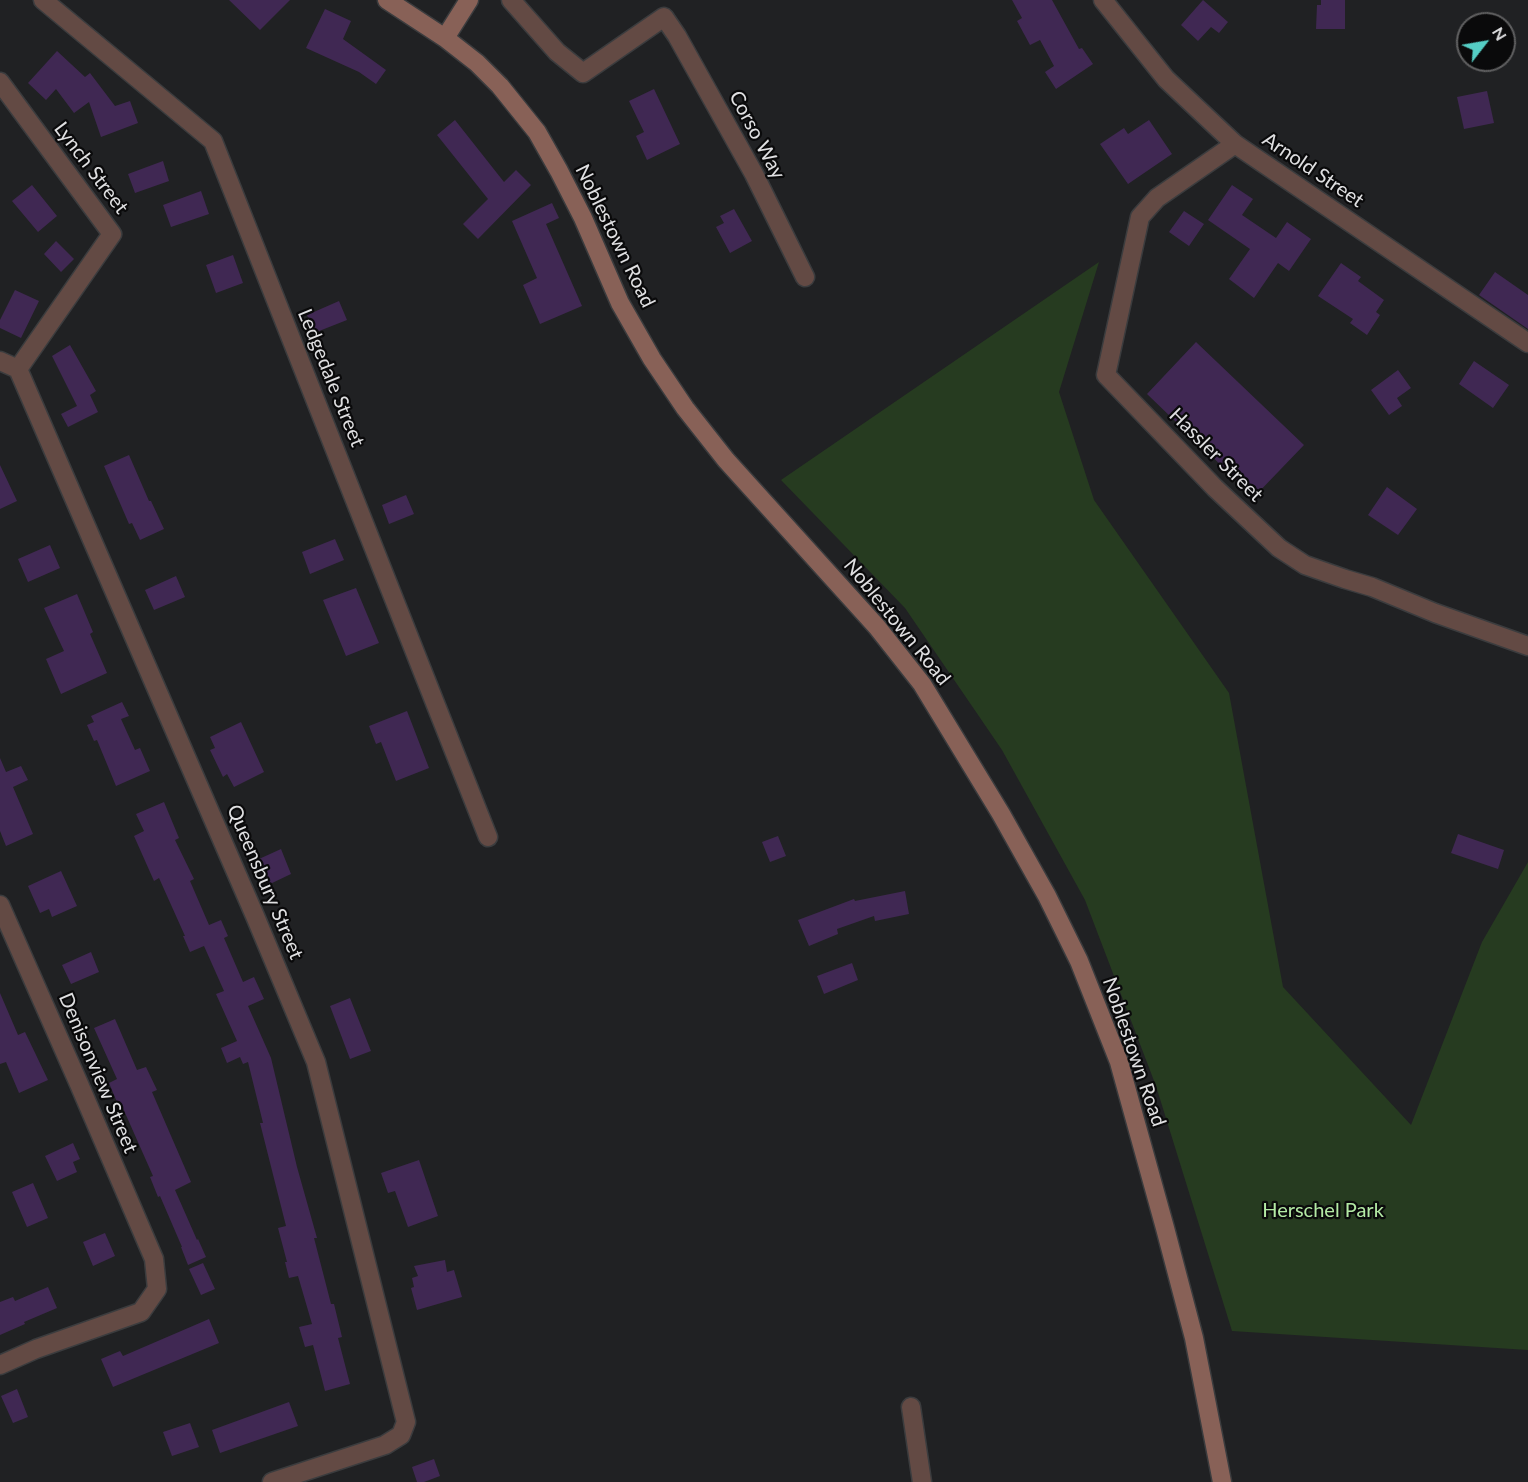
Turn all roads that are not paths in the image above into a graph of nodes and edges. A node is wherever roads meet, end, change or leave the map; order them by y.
1 (43, 0) edge
2 (387, 0) edge
3 (469, 0) edge
4 (512, 0) edge
5 (1103, 0) edge
6 (445, 38) junction
7 (0, 82) edge
8 (1235, 144) junction
9 (805, 277) dead end
10 (1528, 344) edge
11 (0, 361) edge
12 (18, 369) junction
13 (1528, 646) edge
14 (488, 837) dead end
15 (0, 905) edge
16 (0, 1365) edge
17 (911, 1407) dead end
18 (272, 1482) edge
19 (922, 1482) edge
20 (1221, 1482) edge

1 - 14 street, Ledgedale Street
2 - 6 main road, Noblestown Road
3 - 6 main road
4 - 9 street, Corso Way
5 - 8 street, Arnold Street
6 - 20 main road, Noblestown Road
7 - 12 street, Lynch Street
8 - 10 street, Arnold Street
8 - 13 street, Hassler Street
11 - 12 street
12 - 18 street, Queensbury Street
15 - 16 street, Denisonview Street
17 - 19 street

